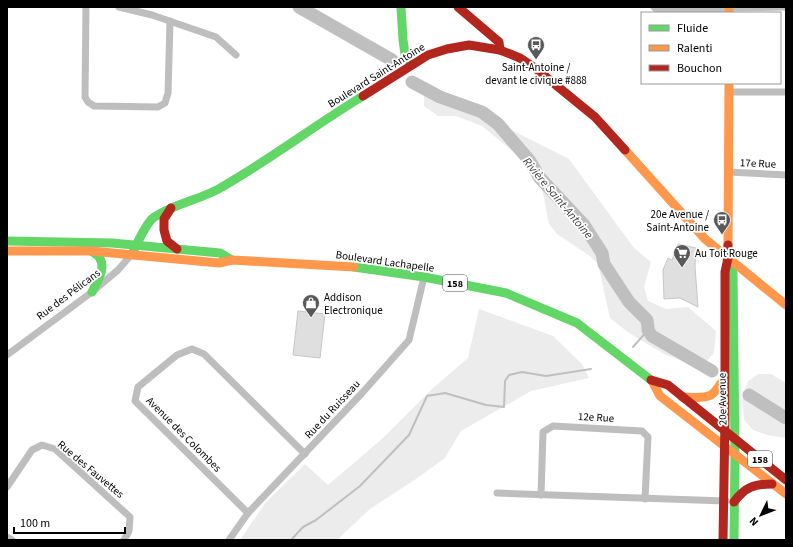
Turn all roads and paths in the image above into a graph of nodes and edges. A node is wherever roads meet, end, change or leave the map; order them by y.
1 (86, 7) edge
2 (119, 7) edge
3 (401, 7) edge
4 (458, 7) edge
5 (654, 7) edge
6 (786, 7) edge
7 (729, 9) edge
8 (170, 21) junction
9 (500, 50) junction
10 (236, 55) dead end
11 (411, 65) junction
12 (728, 87) edge
13 (786, 92) edge
14 (728, 172) junction
15 (786, 175) edge
16 (171, 208) junction
17 (7, 241) edge
18 (136, 245) junction
19 (178, 249) junction
20 (7, 251) edge
21 (91, 251) junction
22 (131, 255) junction
23 (728, 258) junction
24 (232, 260) junction
25 (424, 277) junction
26 (92, 292) junction
27 (786, 305) edge
28 (7, 355) edge
29 (725, 377) junction
30 (652, 381) junction
31 (682, 397) junction
32 (724, 431) junction
33 (734, 439) junction
34 (724, 446) junction
35 (305, 454) junction
36 (735, 454) junction
37 (786, 480) edge
38 (772, 484) junction
39 (7, 487) edge
40 (497, 493) dead end
41 (786, 494) edge
42 (541, 495) junction
43 (645, 499) junction
44 (724, 501) junction
45 (734, 502) junction
46 (248, 513) junction
47 (7, 537) edge
48 (12, 540) edge
49 (124, 540) edge
50 (229, 540) edge
51 (723, 540) edge
52 (734, 540) edge

1 - 8 street
2 - 8 street
3 - 11 street
4 - 9 street
5 - 7 street
6 - 7 street
8 - 10 street
9 - 11 street, Boulevard Saint-Antoine
9 - 23 street, Boulevard Saint-Antoine
11 - 16 street, Boulevard Saint-Antoine
12 - 13 street
12 - 14 street, 20e Avenue
14 - 15 street, 17e Rue
14 - 23 street, 20e Avenue
16 - 18 street, Boulevard Saint-Antoine
16 - 19 street
17 - 18 street, Boulevard Lachapelle / 158
18 - 19 street, Boulevard Lachapelle / 158
18 - 22 street, Rue des Pélicans
19 - 24 street, Boulevard Lachapelle / 158
20 - 21 street, 158
21 - 22 street, Boulevard Lachapelle / 158
21 - 26 street
22 - 24 street, Boulevard Lachapelle / 158
22 - 26 street, Rue des Pélicans
23 - 27 street, Boulevard Saint-Antoine
23 - 29 street, 20e Avenue
23 - 33 street, 20e Avenue
24 - 25 street, Boulevard Lachapelle / 158
25 - 30 street, Boulevard Lachapelle / 158
25 - 35 street, Rue du Ruisseau
26 - 28 street, Rue des Pélicans
29 - 31 street
29 - 32 street, 20e Avenue
30 - 31 street, Boulevard Lachapelle / 158
30 - 34 street, Boulevard Lachapelle / 158
31 - 32 street, Boulevard Lachapelle / 158
32 - 33 street, Boulevard Lachapelle / 158
32 - 34 street, 20e Avenue
33 - 36 street, 20e Avenue
33 - 37 street, Boulevard Lachapelle / 158
34 - 36 street, Boulevard Lachapelle / 158
34 - 44 street, 20e Avenue
35 - 46 street, Rue du Ruisseau
35 - 46 street, Avenue des Colombes
36 - 38 street, Boulevard Lachapelle / 158
36 - 45 street, 20e Avenue
38 - 41 street, Boulevard Lachapelle / 158
38 - 45 street
39 - 49 street, Rue des Fauvettes
40 - 42 street
42 - 43 street
42 - 43 street, 12e Rue
43 - 44 street
44 - 45 street
44 - 51 street, 20e Avenue
45 - 52 street, 20e Avenue
46 - 50 street, Rue du Ruisseau
47 - 48 street

